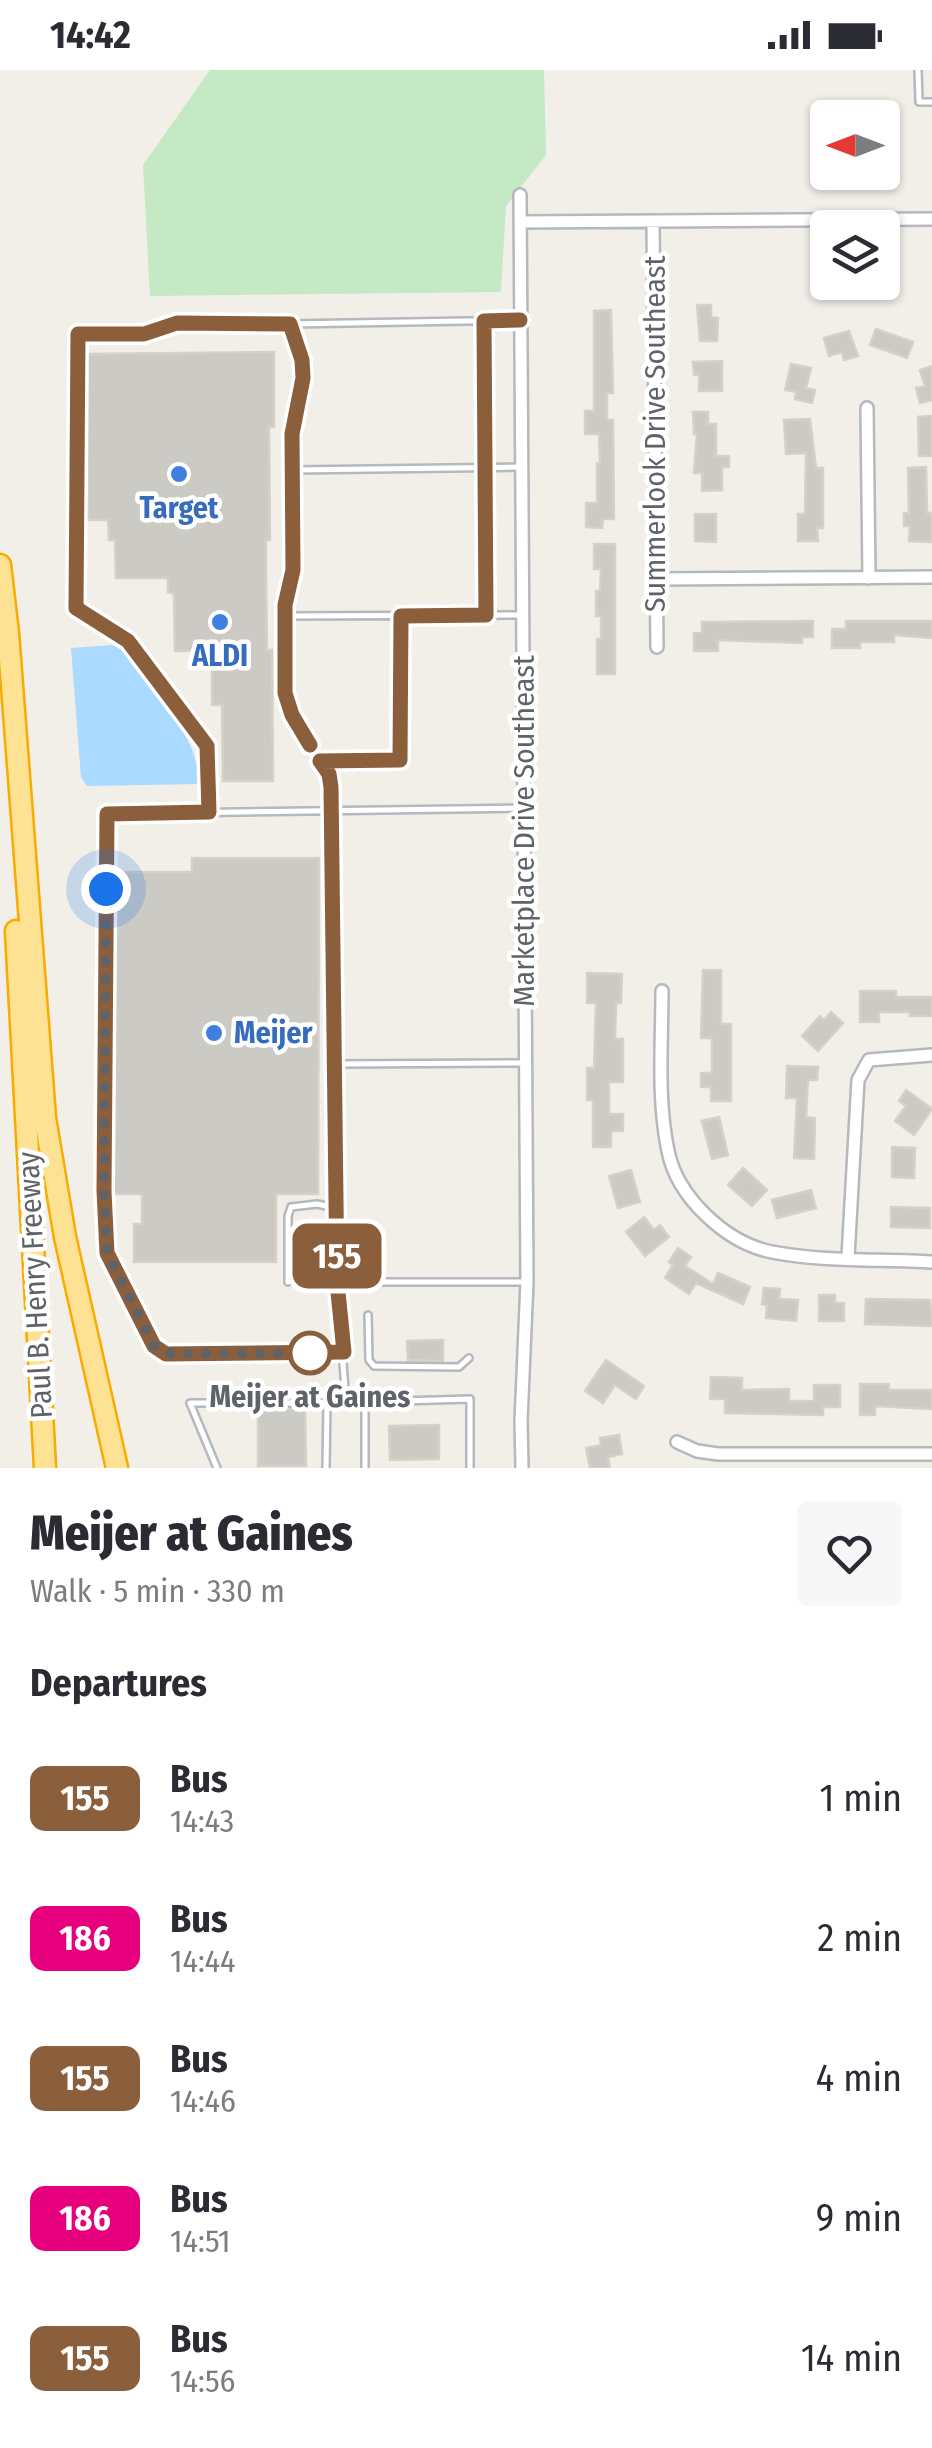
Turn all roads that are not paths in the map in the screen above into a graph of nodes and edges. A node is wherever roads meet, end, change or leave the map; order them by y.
1 (918, 70) edge
2 (932, 102) edge
3 (520, 195) dead end
4 (932, 219) edge
5 (520, 222) junction
6 (653, 222) junction
7 (520, 320) junction
8 (484, 321) junction
9 (290, 324) junction
10 (867, 408) dead end
11 (484, 467) junction
12 (521, 467) junction
13 (293, 470) junction
14 (0, 565) edge
15 (932, 577) edge
16 (869, 578) junction
17 (656, 579) junction
18 (486, 615) junction
19 (522, 615) junction
20 (285, 616) junction
21 (401, 616) junction
22 (0, 622) edge
23 (657, 647) dead end
24 (320, 761) junction
25 (524, 808) junction
26 (332, 809) junction
27 (209, 812) junction
28 (662, 990) dead end
29 (932, 1056) edge
30 (525, 1063) junction
31 (335, 1064) junction
32 (336, 1208) junction
33 (848, 1257) junction
34 (932, 1262) edge
35 (288, 1282) dead end
36 (337, 1282) junction
37 (527, 1282) junction
38 (368, 1315) dead end
39 (344, 1352) junction
40 (468, 1358) dead end
41 (346, 1402) junction
42 (365, 1402) junction
43 (327, 1403) junction
44 (678, 1442) dead end
45 (932, 1454) edge
46 (45, 1468) edge
47 (117, 1468) edge
48 (216, 1468) edge
49 (326, 1468) edge
50 (365, 1468) edge
51 (470, 1468) edge
52 (522, 1468) edge

1 - 2 lane
3 - 5 street, Marketplace Drive Southeast
4 - 6 street
5 - 6 street
5 - 7 street, Marketplace Drive Southeast
6 - 17 street, Summerlook Drive Southeast
7 - 8 lane
7 - 12 street, Marketplace Drive Southeast
8 - 9 lane
8 - 11 lane
9 - 13 lane
9 - 27 lane
10 - 16 street
11 - 12 lane
11 - 13 lane
11 - 18 lane
12 - 19 street, Marketplace Drive Southeast
13 - 20 lane
14 - 47 highway
15 - 16 street
16 - 17 street
17 - 23 street, Summerlook Drive Southeast
18 - 19 lane
18 - 21 lane
19 - 25 street, Marketplace Drive Southeast
20 - 21 lane
20 - 24 lane
21 - 24 lane
22 - 46 highway, Paul B. Henry Freeway
24 - 26 lane
25 - 26 lane
25 - 30 street, Marketplace Drive Southeast
26 - 27 lane
26 - 31 lane
27 - 39 lane
28 - 33 street
29 - 33 street
30 - 31 lane
30 - 37 street, Marketplace Drive Southeast
31 - 32 lane
32 - 35 lane
32 - 36 lane
33 - 34 street
36 - 37 lane
36 - 39 lane
37 - 52 street, Marketplace Drive Southeast
38 - 40 lane
39 - 41 lane
41 - 42 lane
41 - 43 lane
42 - 50 lane
42 - 51 lane
43 - 48 lane
43 - 49 lane
44 - 45 street

